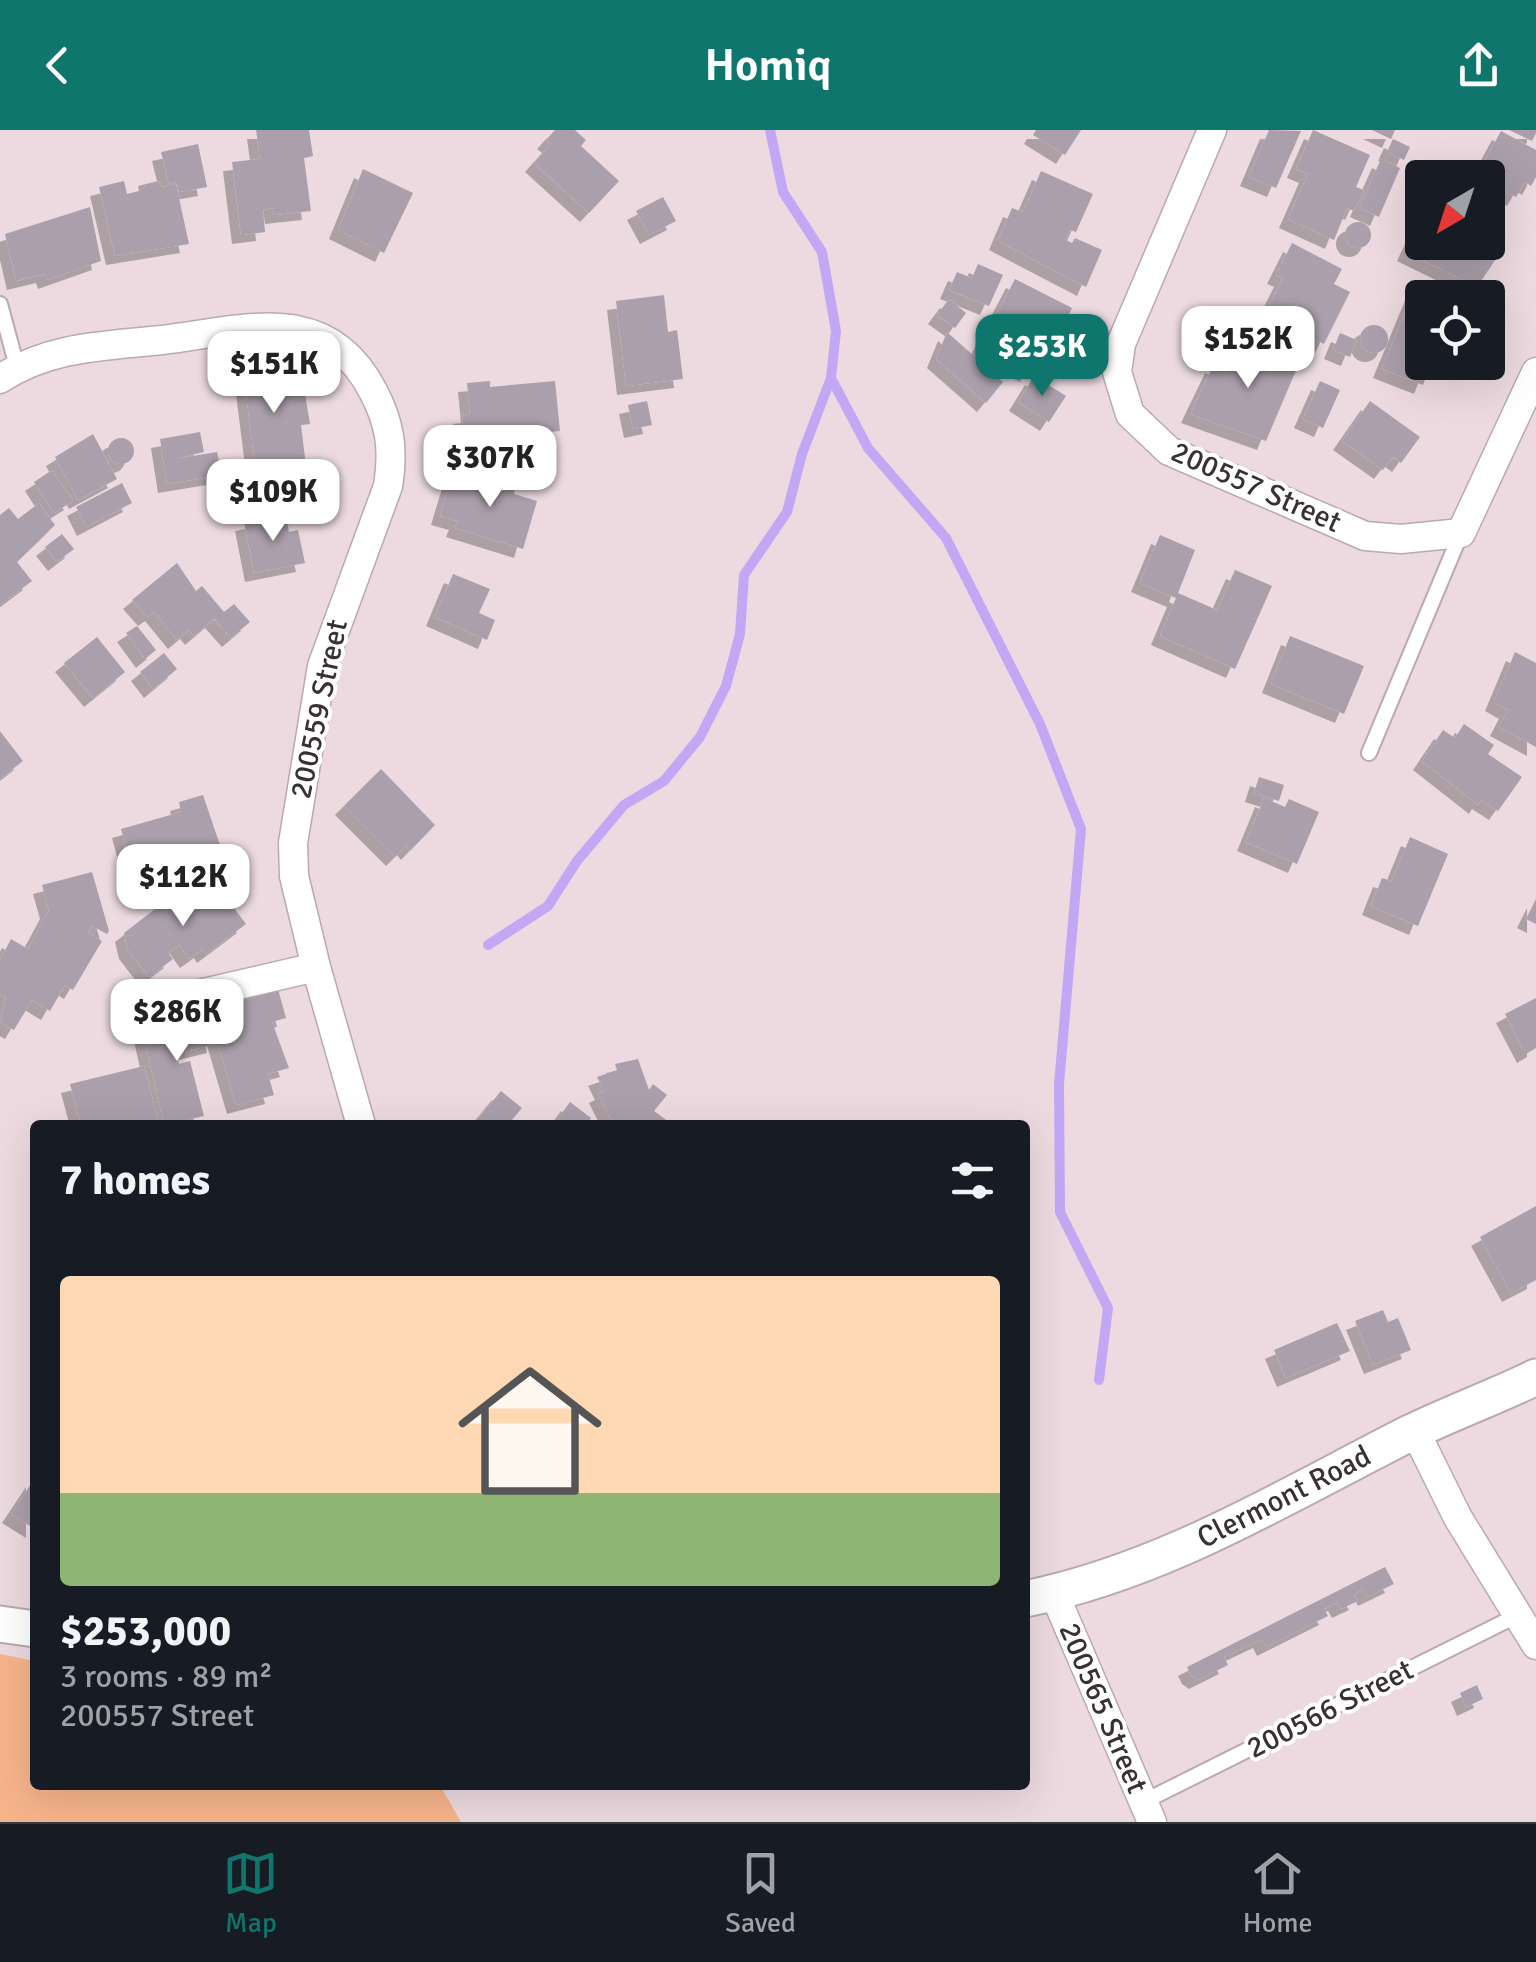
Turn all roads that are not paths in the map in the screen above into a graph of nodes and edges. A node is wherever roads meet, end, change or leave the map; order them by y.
1 (1212, 130) edge
2 (0, 304) edge
3 (1536, 372) edge
4 (8, 373) edge
5 (1461, 532) junction
6 (1369, 754) dead end
7 (316, 967) junction
8 (139, 1008) dead end
9 (360, 1120) edge
10 (1536, 1377) edge
11 (1415, 1431) junction
12 (1040, 1596) edge
13 (1518, 1615) junction
14 (0, 1624) edge
15 (30, 1628) edge
16 (1536, 1645) edge
17 (1147, 1812) edge

1 - 5 street, 200557 Street
2 - 4 lane
3 - 5 street
4 - 7 street, 200559 Street
5 - 6 lane
7 - 8 street
7 - 9 street, 200559 Street
10 - 11 street, Clermont Road
11 - 12 street, Clermont Road
11 - 13 street
12 - 17 street, 200565 Street
13 - 16 street
13 - 17 lane, 200566 Street
14 - 15 street

